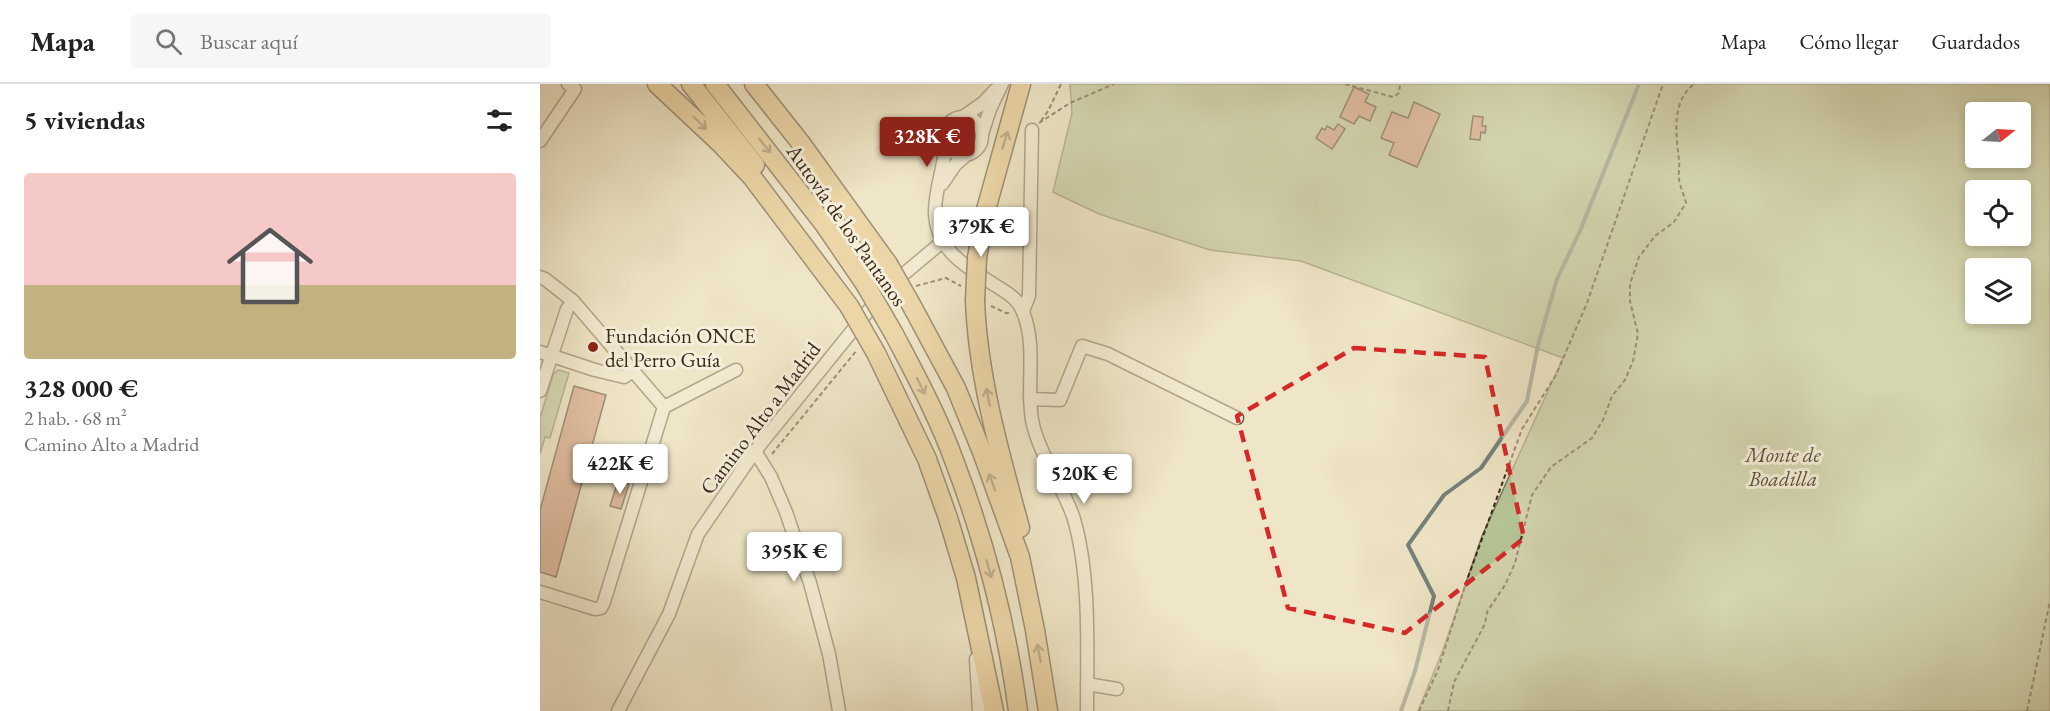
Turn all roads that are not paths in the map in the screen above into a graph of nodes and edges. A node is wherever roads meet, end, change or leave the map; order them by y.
1 (568, 84) edge
2 (657, 84) edge
3 (691, 84) edge
4 (715, 84) edge
5 (754, 84) edge
6 (1001, 84) edge
7 (1022, 84) edge
8 (963, 117) junction
9 (1032, 130) dead end
10 (982, 134) junction
11 (540, 141) edge
12 (946, 144) junction
13 (966, 155) junction
14 (937, 196) junction
15 (942, 242) junction
16 (540, 277) edge
17 (573, 301) junction
18 (849, 306) junction
19 (1023, 311) junction
20 (545, 354) edge
21 (633, 370) junction
22 (736, 370) dead end
23 (540, 391) edge
24 (1030, 399) junction
25 (664, 407) junction
26 (1237, 418) dead end
27 (755, 451) junction
28 (1020, 557) junction
29 (966, 578) junction
30 (540, 592) edge
31 (1087, 684) junction
32 (1117, 688) dead end
33 (618, 711) edge
34 (839, 711) edge
35 (979, 711) edge
36 (994, 711) edge
37 (1018, 711) edge
38 (1048, 711) edge
39 (1087, 711) edge

1 - 11 street
2 -> 18 highway
3 - 18 highway
4 -> 37 highway, Autovía de los Pantanos, bridge
28 -> 5 highway, Autovía de los Pantanos, bridge
6 - 8 street
6 - 10 street
28 -> 7 highway, bridge
8 - 10 street
8 - 12 street
9 - 19 street
10 - 13 street
12 - 13 street
12 - 14 street
13 - 14 street
14 - 15 street
15 - 19 street
15 - 27 street, Camino Alto a Madrid
16 - 17 street
17 - 20 street
17 - 21 street
18 - 29 highway, bridge
19 - 24 street
20 - 21 street
20 - 23 street
21 - 25 street
22 - 25 street
24 - 26 street
24 - 31 street
25 - 30 street
27 - 33 street, Camino Alto a Madrid
27 - 34 street
38 -> 28 highway, Autovía de los Pantanos
29 - 35 street
29 - 36 highway
31 - 32 street
31 - 39 street

